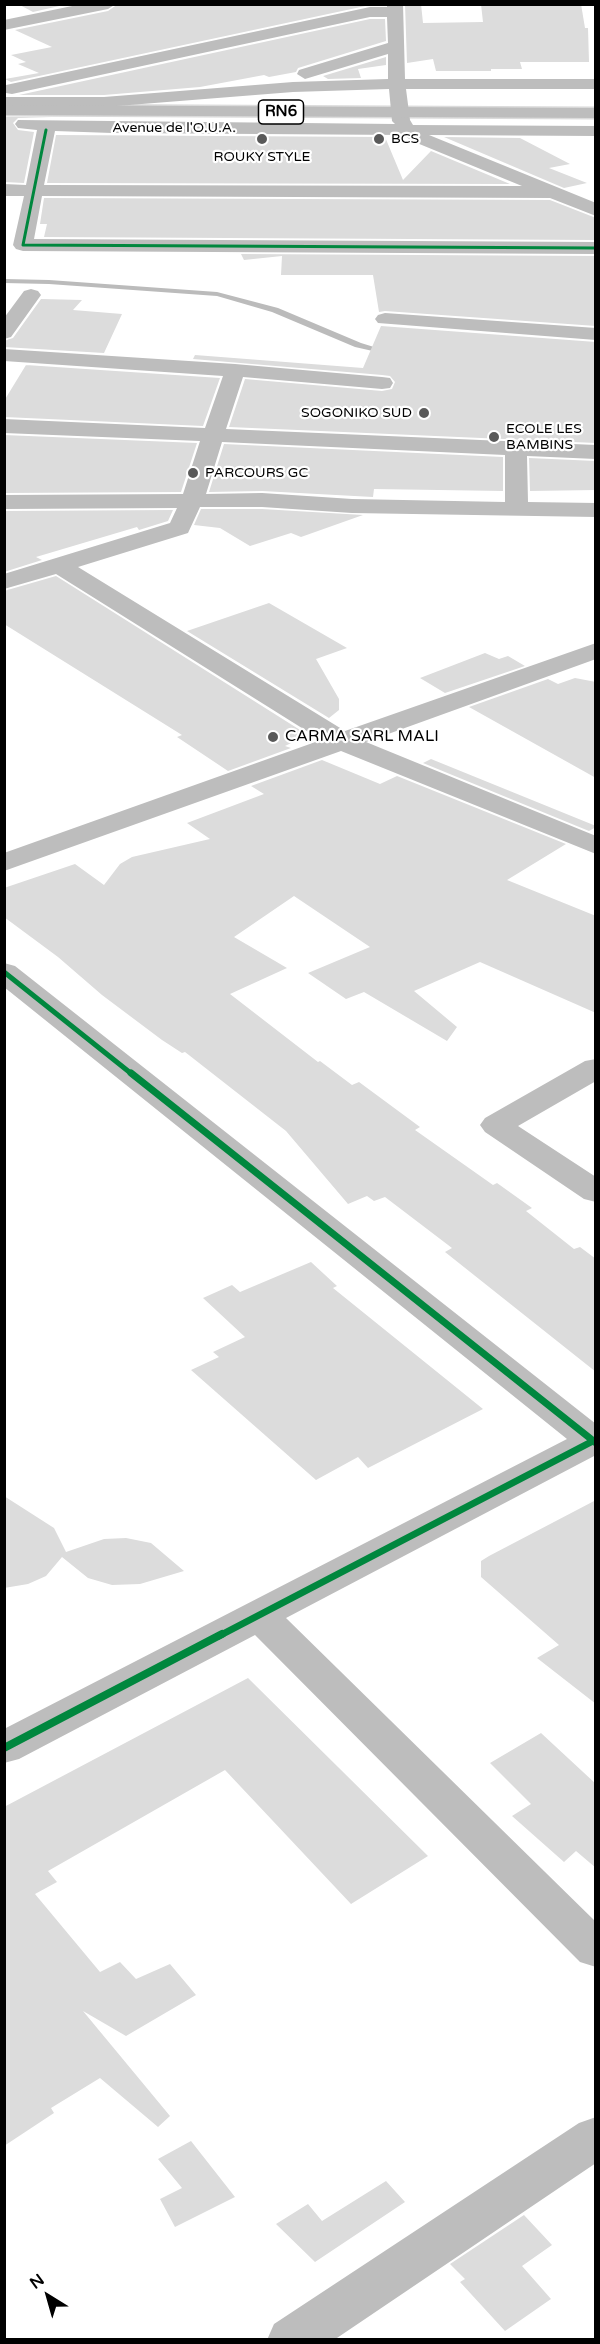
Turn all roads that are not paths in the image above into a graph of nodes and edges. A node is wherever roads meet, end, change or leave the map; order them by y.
1 (108, 4) edge
2 (351, 4) edge
3 (396, 8) edge
4 (370, 12) junction
5 (4, 26) edge
6 (396, 46) junction
7 (397, 84) junction
8 (596, 84) edge
9 (4, 90) edge
10 (227, 93) junction
11 (4, 102) edge
12 (4, 110) edge
13 (596, 112) edge
14 (4, 121) edge
15 (403, 121) junction
16 (596, 122) edge
17 (50, 128) junction
18 (4, 131) edge
19 (596, 131) edge
20 (4, 190) edge
21 (34, 190) junction
22 (550, 192) junction
23 (596, 210) edge
24 (596, 248) edge
25 (31, 295) dead end
26 (385, 319) dead end
27 (4, 333) edge
28 (596, 334) edge
29 (4, 355) edge
30 (235, 370) junction
31 (382, 383) dead end
32 (4, 426) edge
33 (212, 436) junction
34 (516, 449) junction
35 (596, 452) edge
36 (192, 500) junction
37 (4, 501) edge
38 (517, 509) junction
39 (596, 510) edge
40 (58, 565) junction
41 (4, 582) edge
42 (596, 650) edge
43 (343, 742) junction
44 (596, 846) edge
45 (4, 863) edge
46 (4, 972) edge
47 (596, 1068) edge
48 (596, 1192) edge
49 (594, 1442) edge
50 (260, 1615) junction
51 (4, 1748) edge
52 (596, 1950) edge
53 (596, 2137) edge
54 (292, 2340) edge

1 - 5 main road
2 - 4 main road
3 - 4 main road
3 - 6 main road
4 - 9 main road
6 - 7 main road
6 - 10 main road
7 - 8 main road, Avenue de l'O.U.A.
7 - 10 main road, Avenue de l'O.U.A.
7 - 15 main road
10 - 11 main road, Avenue de l'O.U.A.
12 - 15 main road, Avenue de l'O.U.A. / RN6
13 - 15 main road, Avenue de l'O.U.A. / RN6
14 - 15 main road, Avenue de l'O.U.A. / RN6
14 - 17 main road
15 - 16 main road, Avenue de l'O.U.A. / RN6
15 - 17 main road, Avenue de l'O.U.A.
15 - 19 main road, Avenue de l'O.U.A.
15 - 22 main road
17 - 18 main road, Avenue de l'O.U.A.
17 - 21 main road
20 - 21 main road
21 - 22 main road
21 - 24 main road
22 - 23 main road
25 - 27 main road
26 - 28 main road
29 - 30 main road
30 - 31 main road
30 - 33 main road
32 - 33 main road
33 - 34 main road
33 - 36 main road
34 - 35 main road
34 - 38 main road
36 - 37 main road
36 - 38 main road
36 - 40 main road
38 - 39 main road
40 - 41 main road
40 - 43 main road
42 - 43 main road
43 - 44 main road
43 - 45 main road
46 - 49 main road
47 - 48 main road
49 - 50 main road
50 - 51 main road
50 - 52 main road
53 - 54 main road

